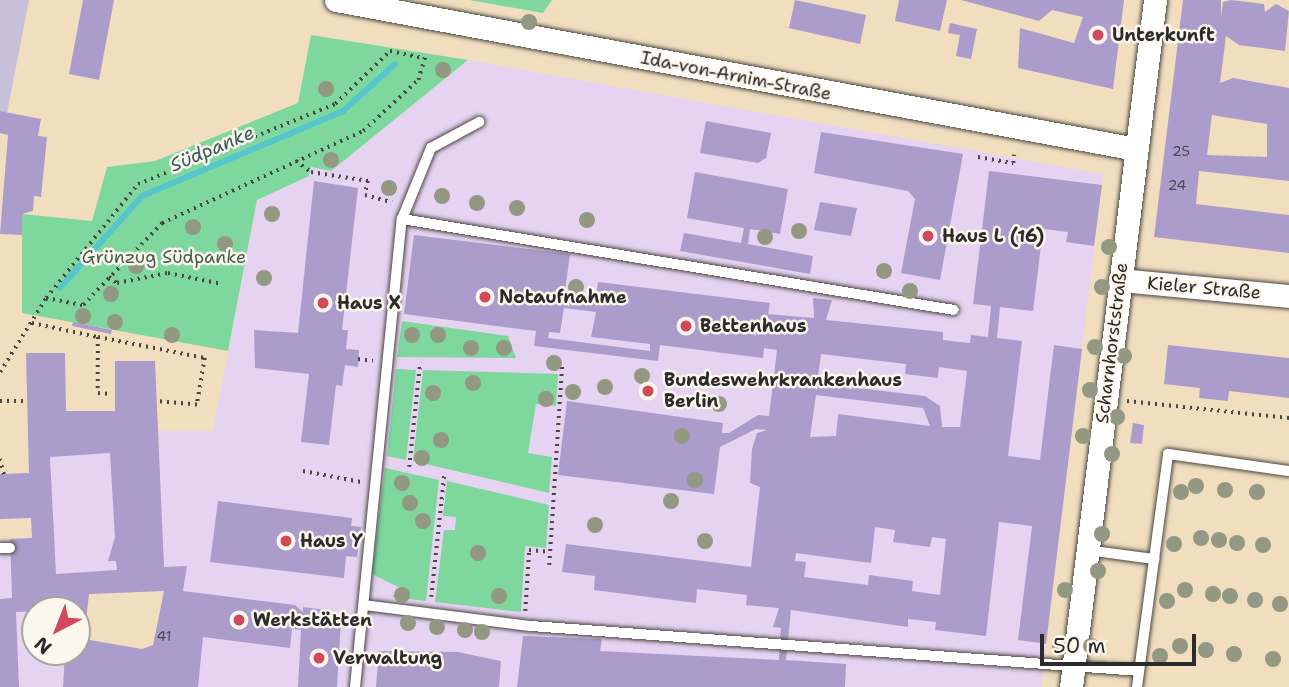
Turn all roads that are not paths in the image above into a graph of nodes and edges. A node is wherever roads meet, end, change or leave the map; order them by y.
1 (336, 0) edge
2 (1155, 0) edge
3 (479, 122) dead end
4 (1136, 149) junction
5 (402, 219) junction
6 (430, 223) junction
7 (430, 237) dead end
8 (1120, 280) junction
9 (406, 294) dead end
10 (393, 296) junction
11 (1289, 296) edge
12 (954, 310) dead end
13 (1289, 471) edge
14 (1087, 550) junction
15 (1154, 559) junction
16 (364, 605) junction
17 (1139, 671) junction
18 (1072, 676) edge
19 (355, 687) edge
20 (1137, 687) edge

1 - 4 street, Ida-von-Arnim-Straße
2 - 4 street, Scharnhorststraße
3 - 5 lane
4 - 8 street, Scharnhorststraße
5 - 6 lane
5 - 10 lane
6 - 7 lane
6 - 12 lane
8 - 11 street, Kieler Straße
8 - 14 street, Scharnhorststraße
9 - 10 lane
10 - 16 lane
13 - 15 lane
14 - 15 lane
14 - 18 street, Scharnhorststraße
15 - 17 lane
16 - 18 lane
16 - 19 lane
17 - 18 lane
17 - 20 lane

